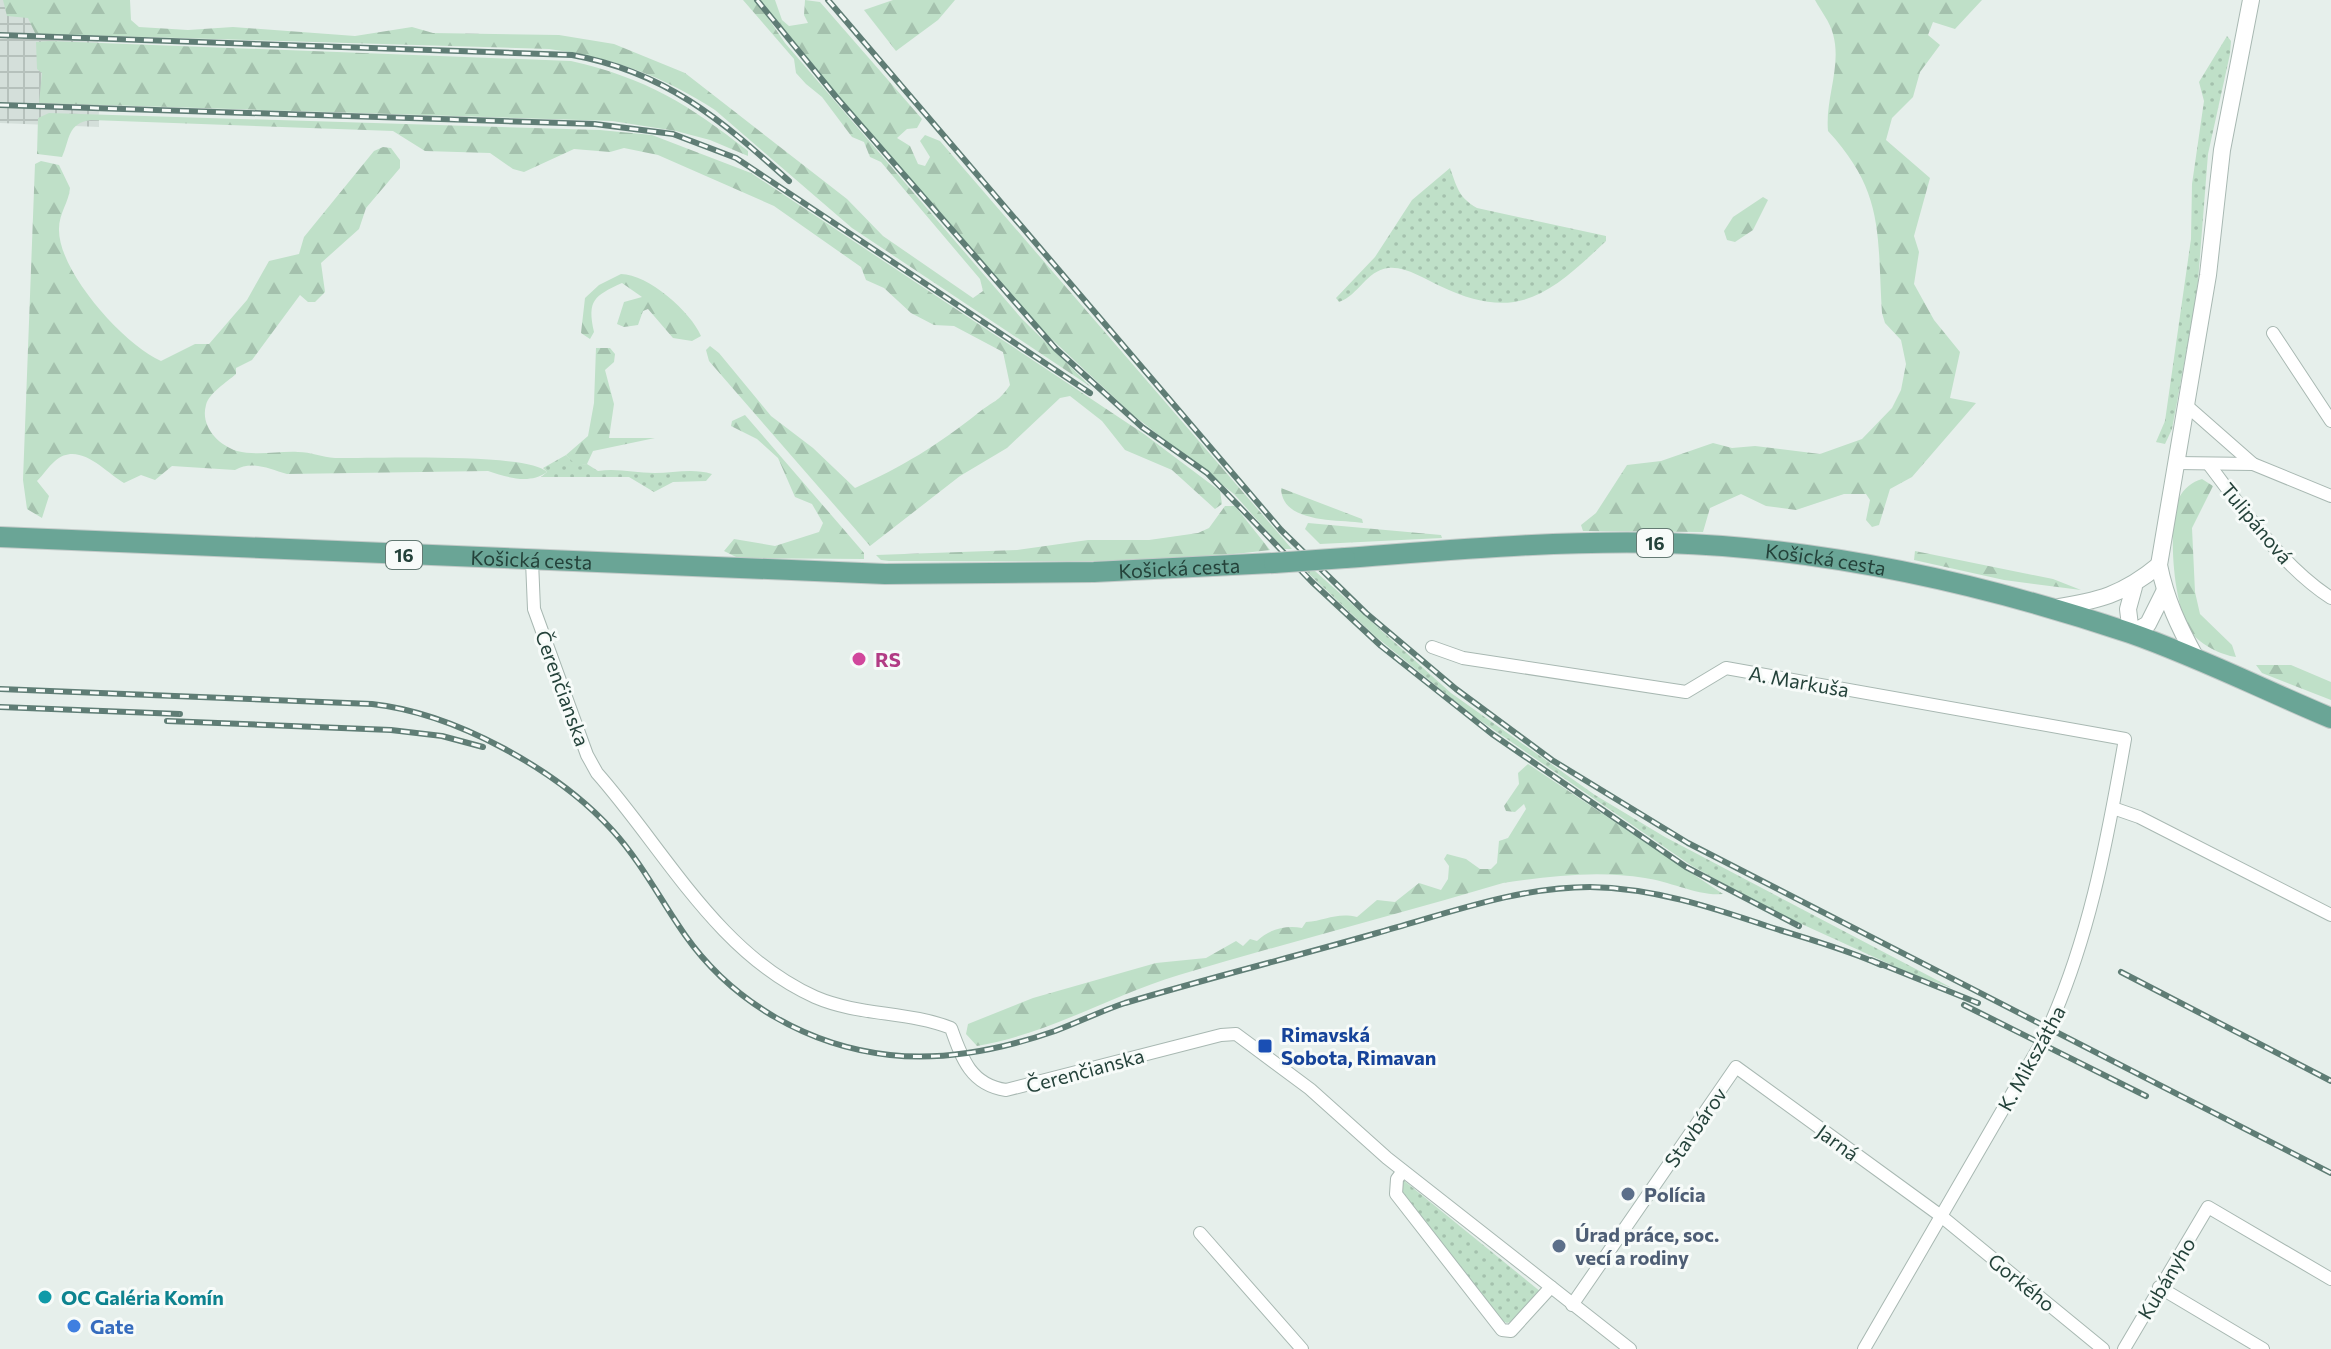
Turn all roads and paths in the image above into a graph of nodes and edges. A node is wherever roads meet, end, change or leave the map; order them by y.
1 (2251, 0) edge
2 (2273, 333) dead end
3 (2187, 406) junction
4 (2331, 421) edge
5 (2177, 463) junction
6 (2253, 464) junction
7 (2210, 466) junction
8 (2331, 496) edge
9 (0, 537) edge
10 (532, 561) junction
11 (2159, 565) junction
12 (2134, 587) junction
13 (2164, 592) junction
14 (2331, 598) edge
15 (2051, 609) junction
16 (2131, 634) junction
17 (1432, 647) dead end
18 (2196, 658) junction
19 (2331, 718) edge
20 (2125, 739) joint
21 (2113, 808) junction
22 (2331, 915) edge
23 (1736, 1067) joint
24 (1403, 1171) junction
25 (1941, 1216) junction
26 (1200, 1233) dead end
27 (2331, 1279) edge
28 (1551, 1287) junction
29 (2159, 1287) junction
30 (1572, 1305) junction
31 (1302, 1349) edge
32 (1630, 1349) edge
33 (1864, 1349) edge
34 (2103, 1349) edge
35 (2124, 1349) edge
36 (2263, 1349) edge

1 - 3 street
2 - 4 street
3 - 5 street
3 - 6 street
5 - 7 street, Tulipánová
5 - 11 street
6 - 7 street
6 - 8 street
7 - 14 street, Tulipánová
9 - 10 main road, Košická cesta / 16
10 - 15 main road, Košická cesta / 16, bridge
10 - 24 street, Čerenčianska
11 - 12 street
11 - 13 street
12 - 15 street
12 - 16 street
13 - 16 street
13 - 18 street
15 - 16 main road, Košická cesta / 16
16 - 18 main road, Košická cesta / 16
17 - 20 street, A. Markuša
18 - 19 main road, Košická cesta / 16
20 - 21 street, K. Mikszátha
21 - 22 street
21 - 25 street, K. Mikszátha
23 - 25 street, Jarná
23 - 30 street, Stavbárov
24 - 28 street, Čerenčianska
24 - 28 street
25 - 33 street, K. Mikszátha
25 - 34 street, Gorkého
26 - 31 street
27 - 29 street, Kubányho
28 - 30 street, Čerenčianska
29 - 35 street, Kubányho
29 - 36 street
30 - 32 street, Čerenčianska

